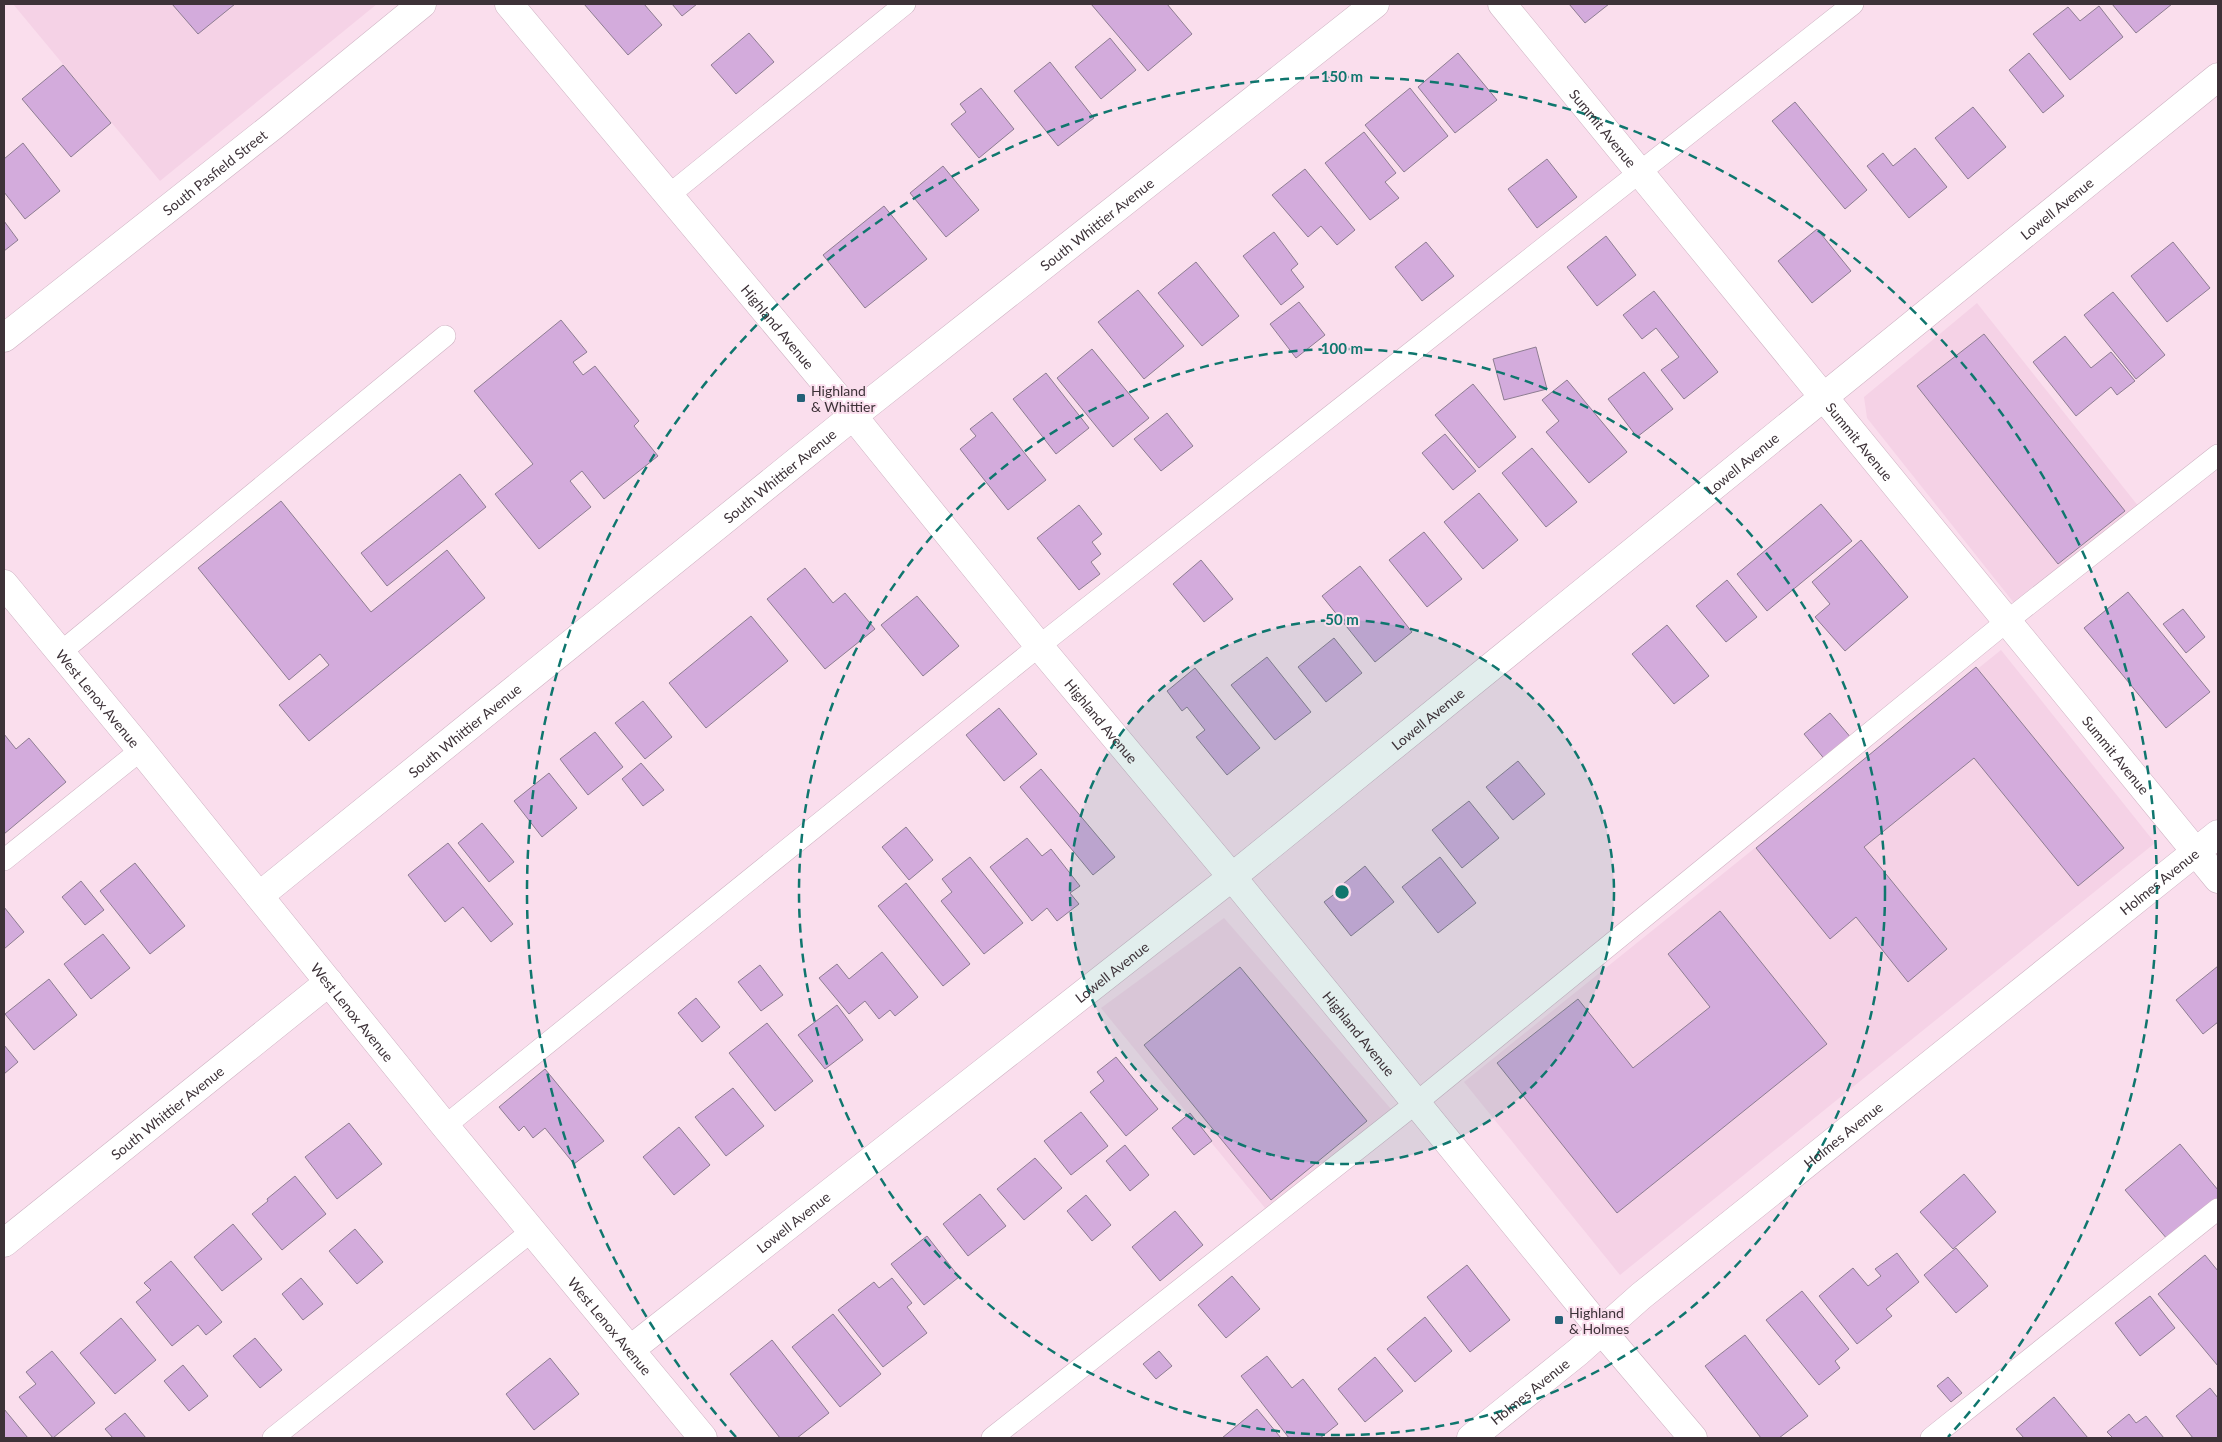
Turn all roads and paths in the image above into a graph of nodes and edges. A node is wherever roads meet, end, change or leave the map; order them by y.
1 (422, 4) edge
2 (509, 4) edge
3 (905, 4) edge
4 (1374, 4) edge
5 (1502, 4) edge
6 (1853, 4) edge
7 (2218, 77) edge
8 (1640, 172) junction
9 (668, 195) junction
10 (445, 336) dead end
11 (4, 338) edge
12 (1823, 397) junction
13 (852, 416) junction
14 (2218, 454) edge
15 (4, 584) edge
16 (2006, 622) junction
17 (1039, 646) junction
18 (61, 652) junction
19 (141, 750) junction
20 (2218, 834) edge
21 (2196, 852) junction
22 (4, 860) edge
23 (1232, 877) junction
24 (2218, 879) edge
25 (259, 896) junction
26 (328, 982) junction
27 (1416, 1102) junction
28 (444, 1126) junction
29 (2218, 1209) edge
30 (532, 1231) junction
31 (4, 1243) edge
32 (1602, 1331) junction
33 (631, 1349) junction
34 (273, 1438) edge
35 (703, 1438) edge
36 (992, 1438) edge
37 (1471, 1438) edge
38 (1693, 1438) edge
39 (1930, 1438) edge

1 - 11 street, South Pasfield Street
2 - 9 street, Highland Avenue
3 - 9 lane
4 - 13 street, South Whittier Avenue
5 - 8 street, Summit Avenue
6 - 8 lane
7 - 12 street, Lowell Avenue
8 - 12 street, Summit Avenue
8 - 17 lane
9 - 13 street, Highland Avenue
10 - 18 lane
12 - 16 street, Summit Avenue
12 - 23 street, Lowell Avenue
13 - 17 street, Highland Avenue
13 - 25 street, South Whittier Avenue
14 - 16 lane
15 - 18 street, West Lenox Avenue
16 - 21 street, Summit Avenue
16 - 27 lane
17 - 23 street, Highland Avenue
17 - 28 lane
18 - 19 street, West Lenox Avenue
19 - 22 lane
19 - 25 street, West Lenox Avenue
20 - 21 street, Holmes Avenue
21 - 24 street, Summit Avenue
21 - 32 street, Holmes Avenue
23 - 27 street, Highland Avenue
23 - 33 street, Lowell Avenue
25 - 26 street, West Lenox Avenue
26 - 28 street, West Lenox Avenue
26 - 31 street, South Whittier Avenue
27 - 32 street, Highland Avenue
27 - 36 lane
28 - 30 street, West Lenox Avenue
29 - 39 lane
30 - 33 street, West Lenox Avenue
30 - 34 lane
32 - 37 street, Holmes Avenue
32 - 38 street, Highland Avenue
33 - 35 street, West Lenox Avenue

